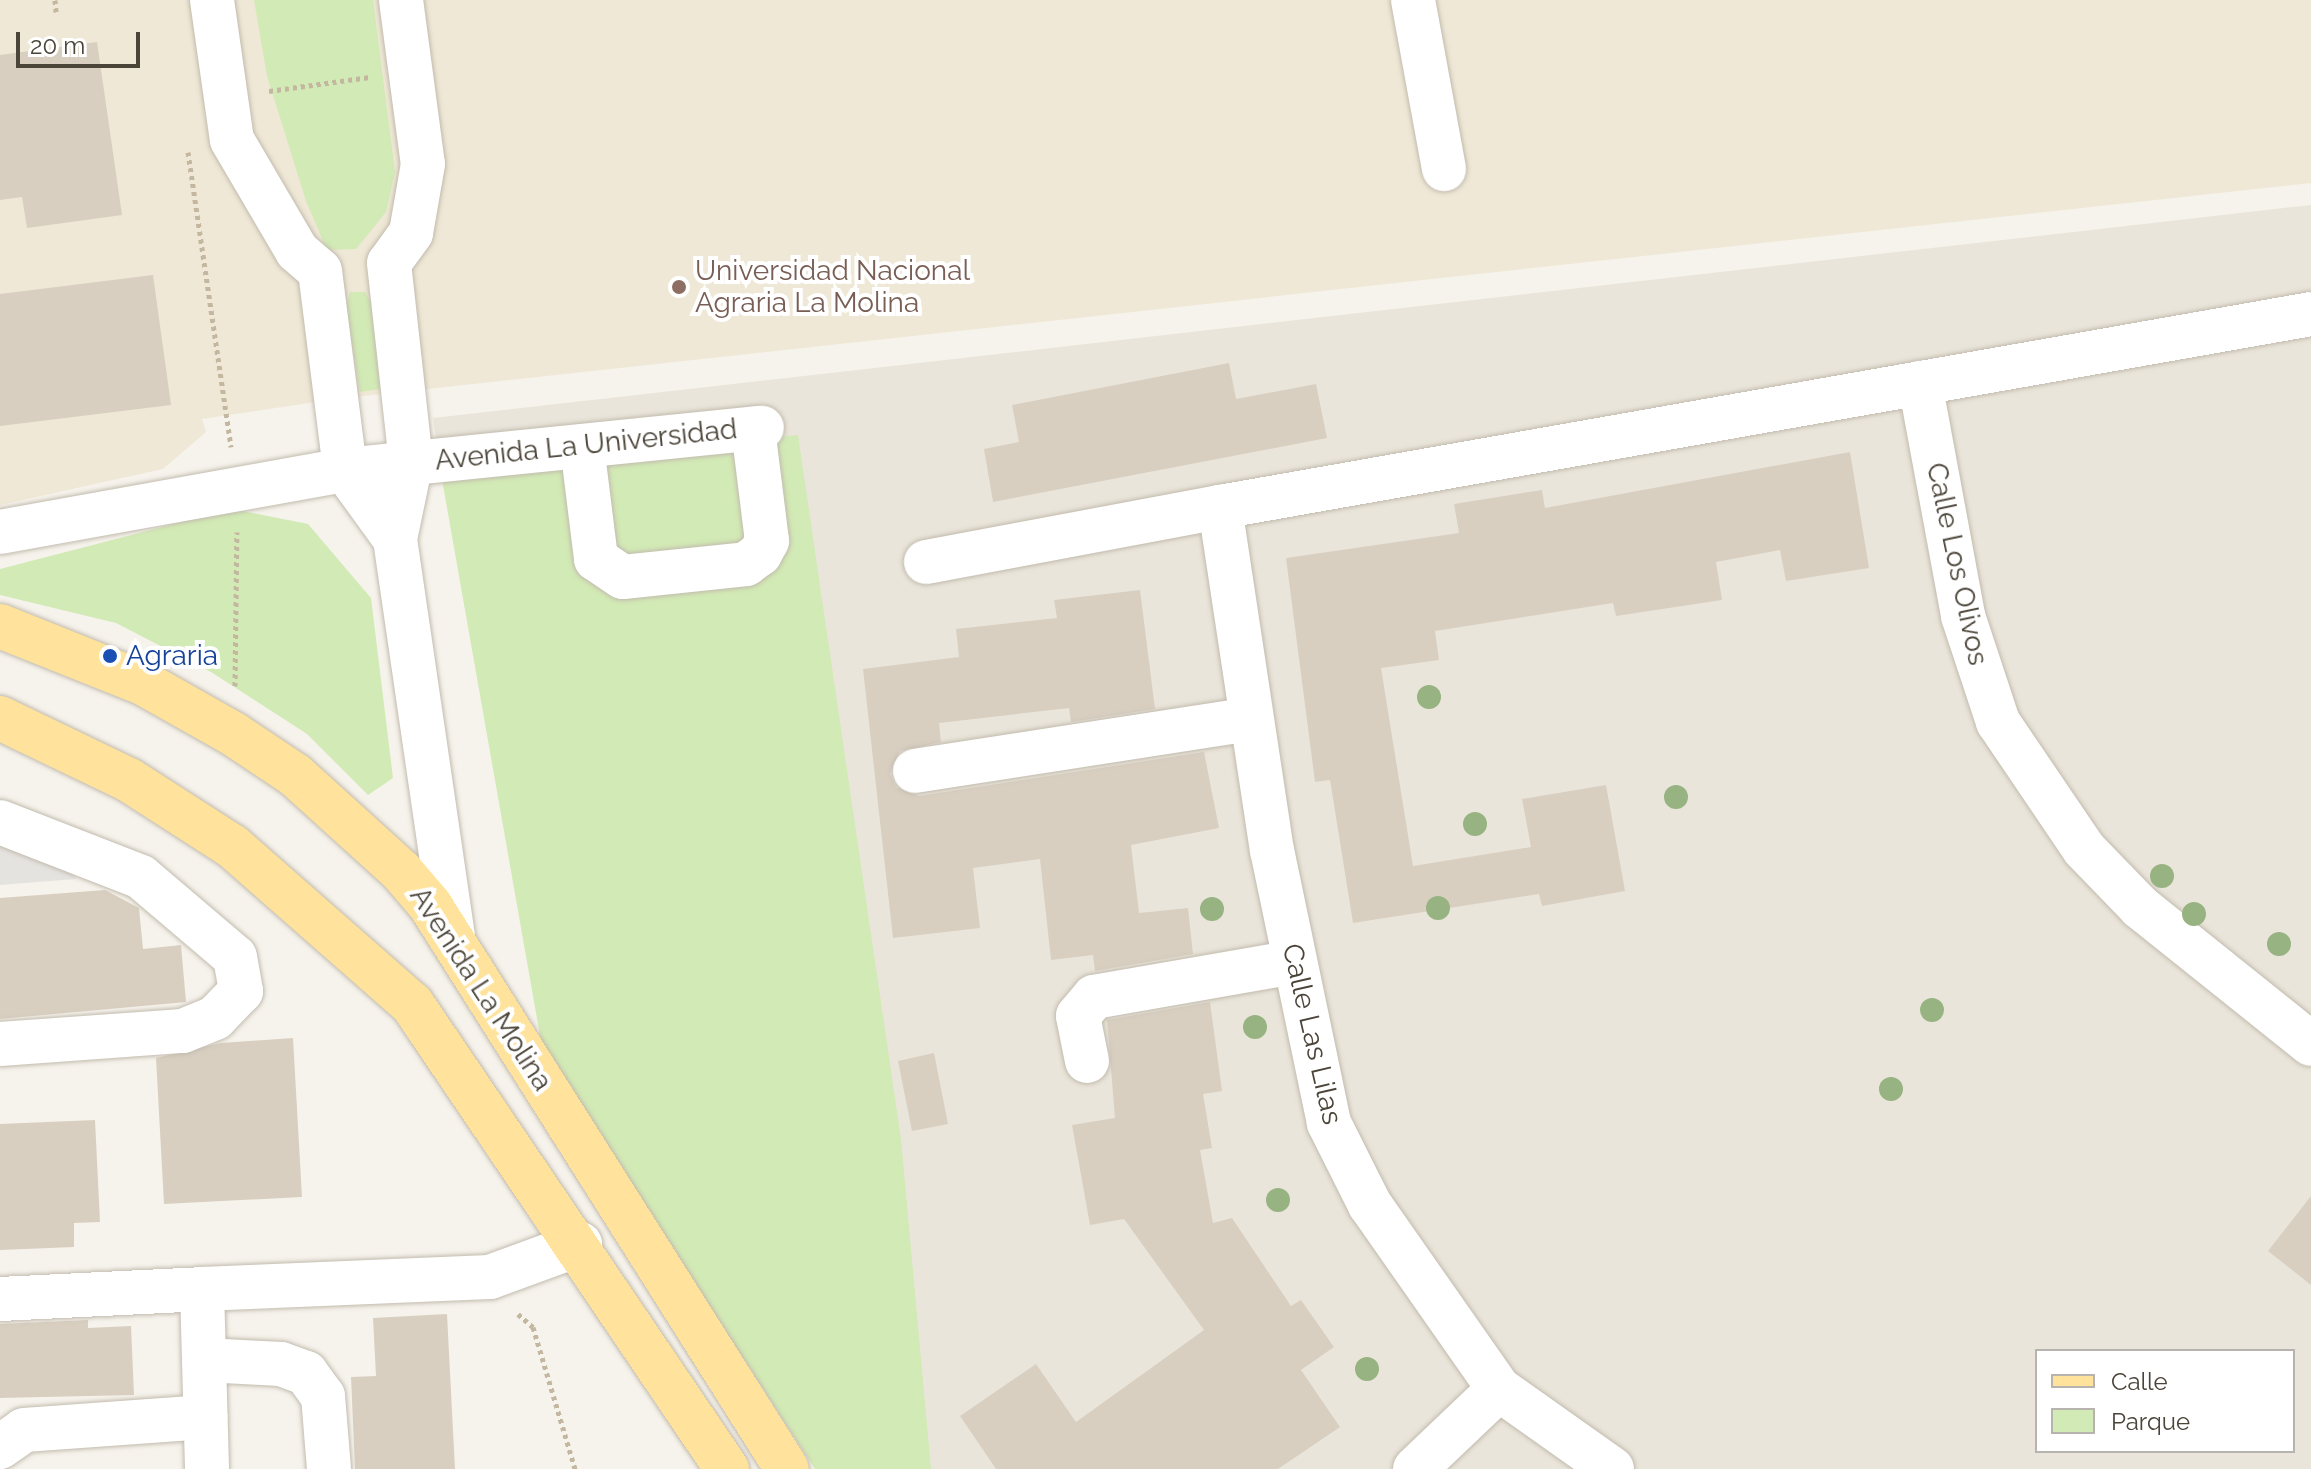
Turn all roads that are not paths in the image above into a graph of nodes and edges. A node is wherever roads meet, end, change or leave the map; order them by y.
1 (212, 0) edge
2 (401, 0) edge
3 (1413, 0) edge
4 (1444, 169) dead end
5 (389, 263) junction
6 (320, 271) junction
7 (2311, 314) edge
8 (1920, 383) junction
9 (582, 446) junction
10 (411, 462) junction
11 (345, 470) junction
12 (1223, 504) junction
13 (0, 532) edge
14 (395, 539) junction
15 (926, 562) dead end
16 (0, 626) edge
17 (0, 718) edge
18 (1251, 719) junction
19 (915, 771) dead end
20 (0, 822) edge
21 (454, 941) junction
22 (1295, 962) junction
23 (412, 1004) junction
24 (0, 1044) edge
25 (2311, 1044) edge
26 (1087, 1061) dead end
27 (580, 1244) junction
28 (202, 1289) junction
29 (0, 1299) edge
30 (204, 1360) junction
31 (1499, 1389) junction
32 (206, 1417) junction
33 (0, 1447) edge
34 (207, 1469) edge
35 (329, 1469) edge
36 (727, 1469) edge
37 (787, 1469) edge
38 (1415, 1469) edge
39 (1612, 1469) edge

1 - 6 street
2 - 5 street
3 - 4 street
5 - 6 street
5 - 10 street
6 - 11 street
7 - 8 street
8 - 12 street
8 - 25 street, Calle Los Olivos
9 - 9 street, Avenida La Universidad
9 - 10 street, Avenida La Universidad
10 - 11 street, Avenida La Universidad
10 - 14 street, Avenida La Universidad
11 - 13 street, Avenida La Universidad
11 - 14 street, Avenida La Universidad
12 - 15 street
12 - 18 street, Calle Las Lilas
14 - 21 street, Avenida La Universidad
16 - 21 main road, Avenida La Molina
17 - 23 main road
18 - 19 street
18 - 22 street, Calle Las Lilas
20 - 24 street
21 - 23 main road
21 - 37 main road, Avenida La Molina
22 - 26 street
22 - 31 street, Calle Las Lilas
23 - 27 main road
27 - 28 street
27 - 36 main road
28 - 29 street
28 - 30 street
30 - 32 street
30 - 35 street
31 - 38 street
31 - 39 street, Calle Las Lilas
32 - 33 street
32 - 34 street

